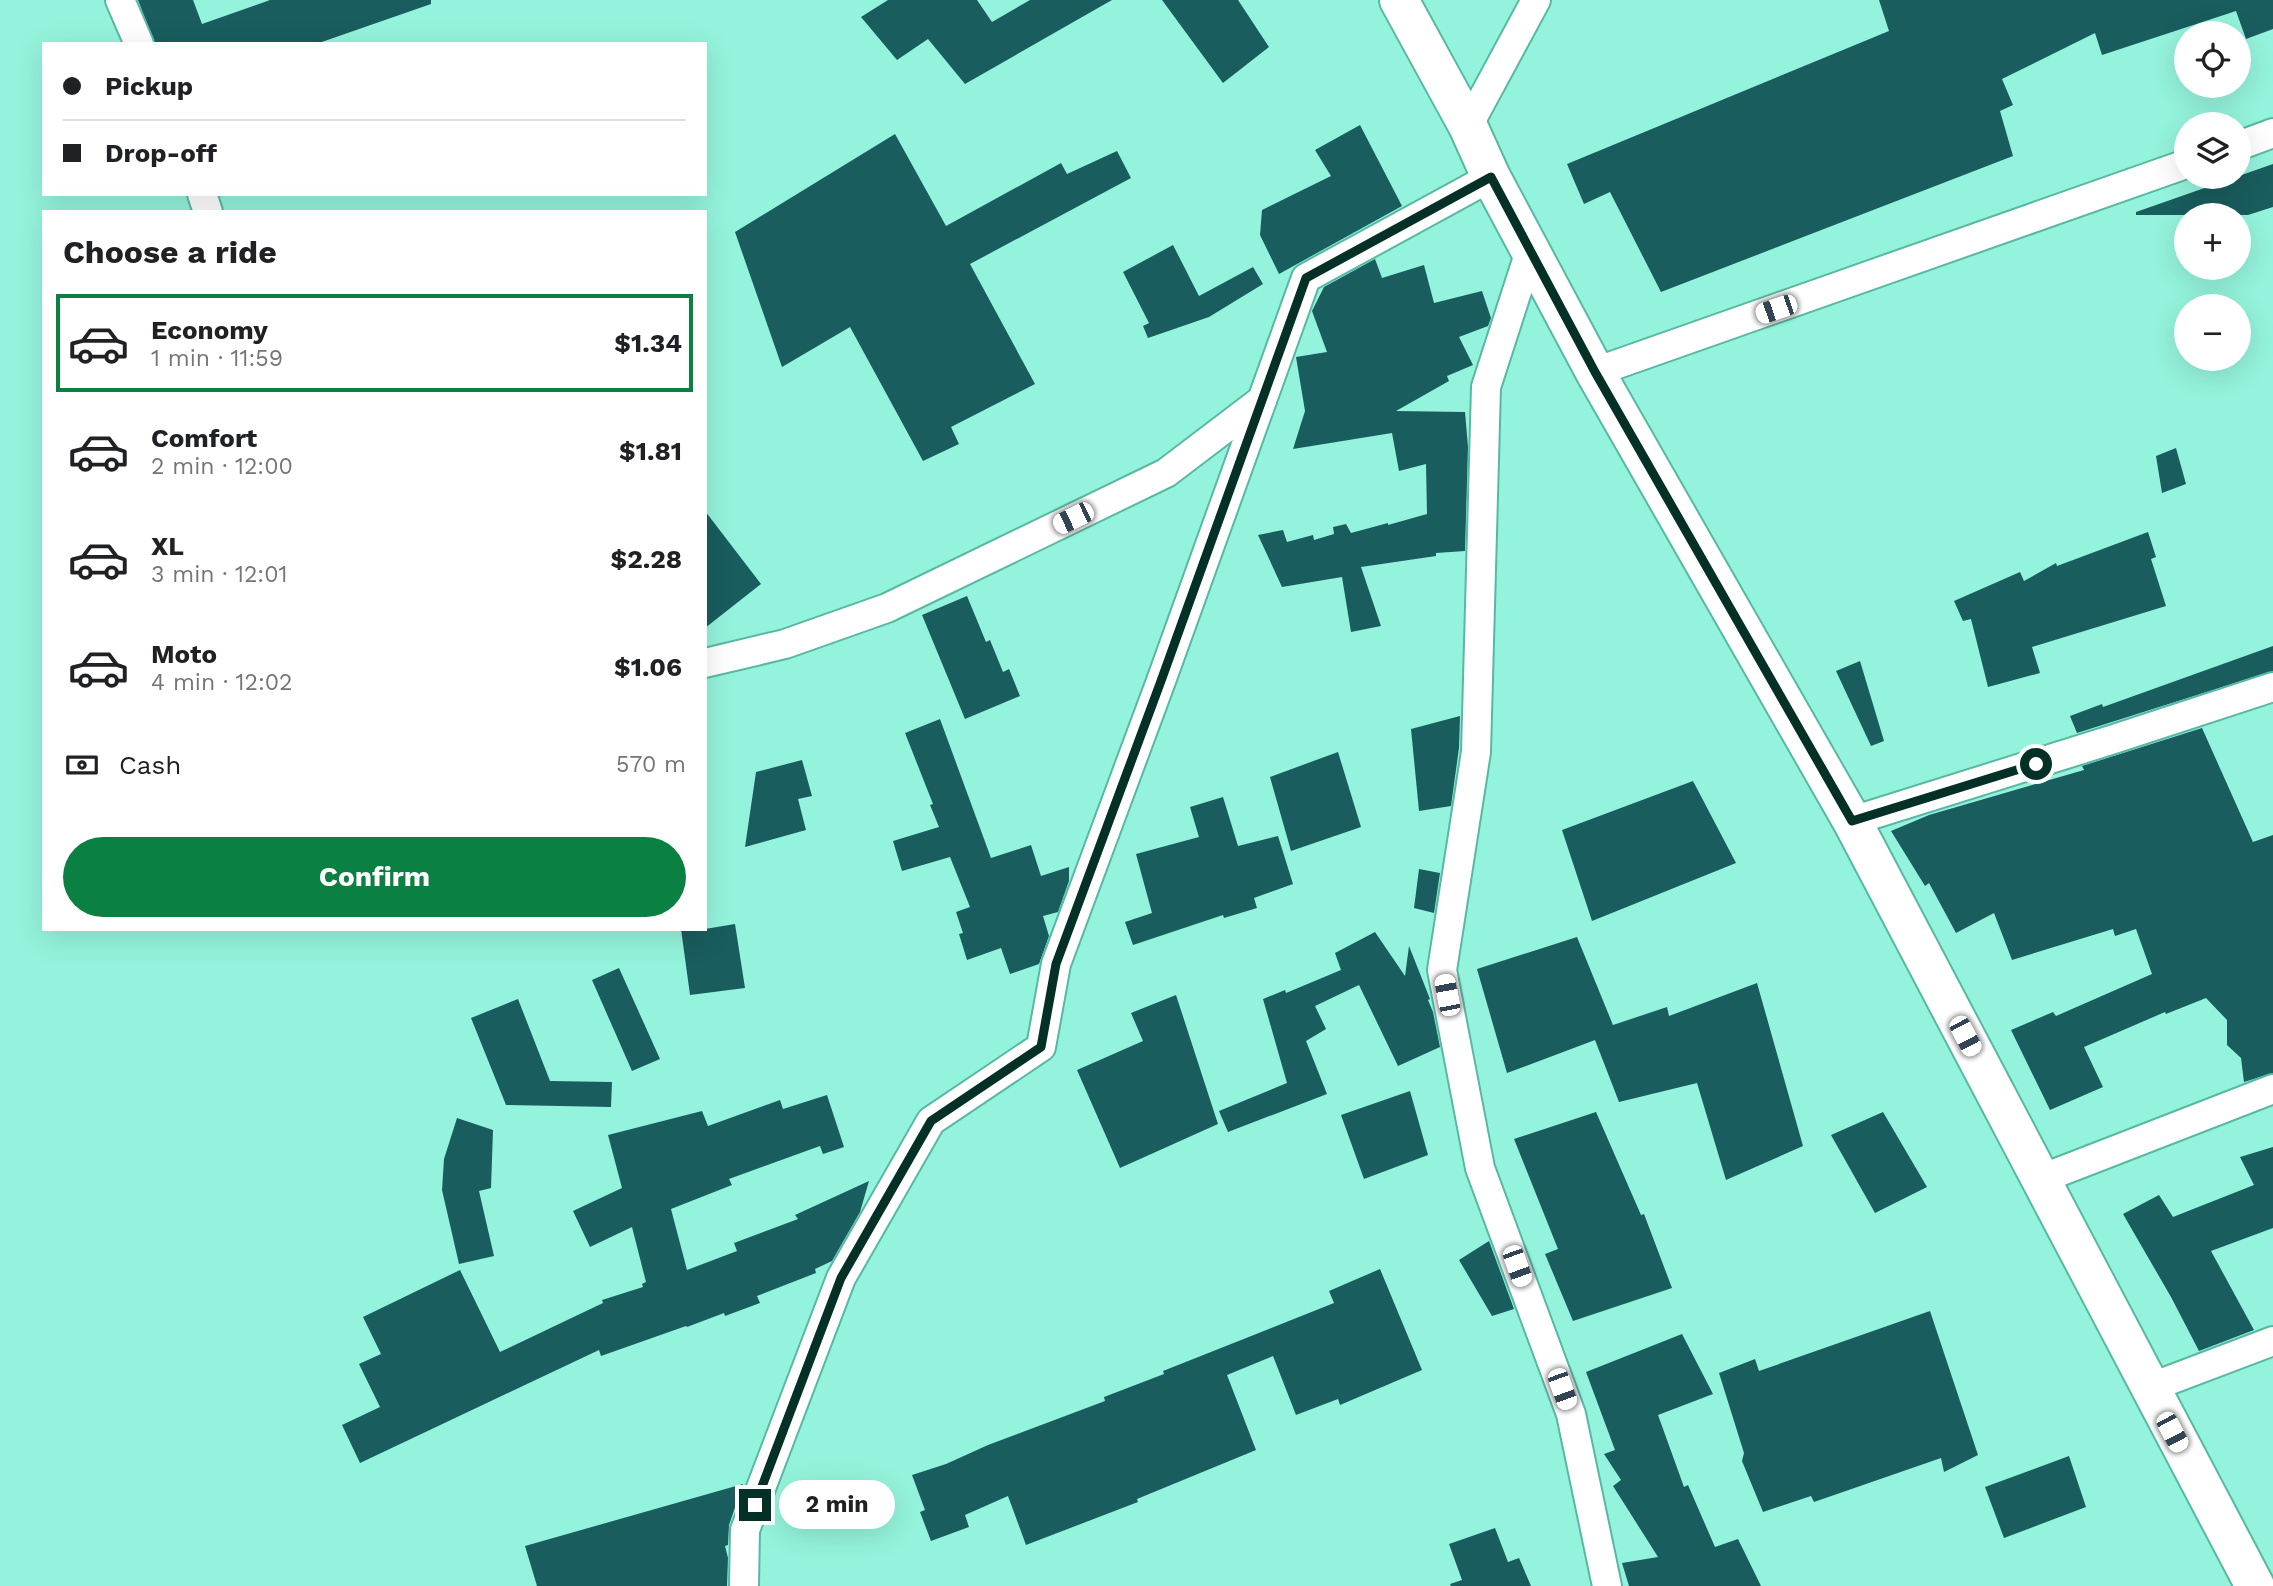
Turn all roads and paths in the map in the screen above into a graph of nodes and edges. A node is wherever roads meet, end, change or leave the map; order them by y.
1 (120, 0) edge
2 (1399, 0) edge
3 (1536, 0) edge
4 (138, 42) edge
5 (1468, 126) junction
6 (2273, 134) edge
7 (2251, 142) edge
8 (2174, 168) edge
9 (1491, 177) junction
10 (1530, 251) junction
11 (1595, 372) junction
12 (1262, 400) junction
13 (707, 663) edge
14 (2273, 687) edge
15 (1852, 821) junction
16 (2273, 1089) edge
17 (2041, 1179) junction
18 (2273, 1341) edge
19 (2149, 1388) junction
20 (744, 1586) edge
21 (1607, 1586) edge
22 (2255, 1586) edge

1 - 4 street
2 - 5 main road
3 - 5 street
5 - 9 main road
6 - 7 street
8 - 11 street
9 - 10 main road
9 - 12 street
10 - 11 main road
10 - 21 street
11 - 15 main road
12 - 13 street
12 - 20 street
14 - 15 street
15 - 17 main road
16 - 17 street
17 - 19 main road
18 - 19 street
19 - 22 main road

